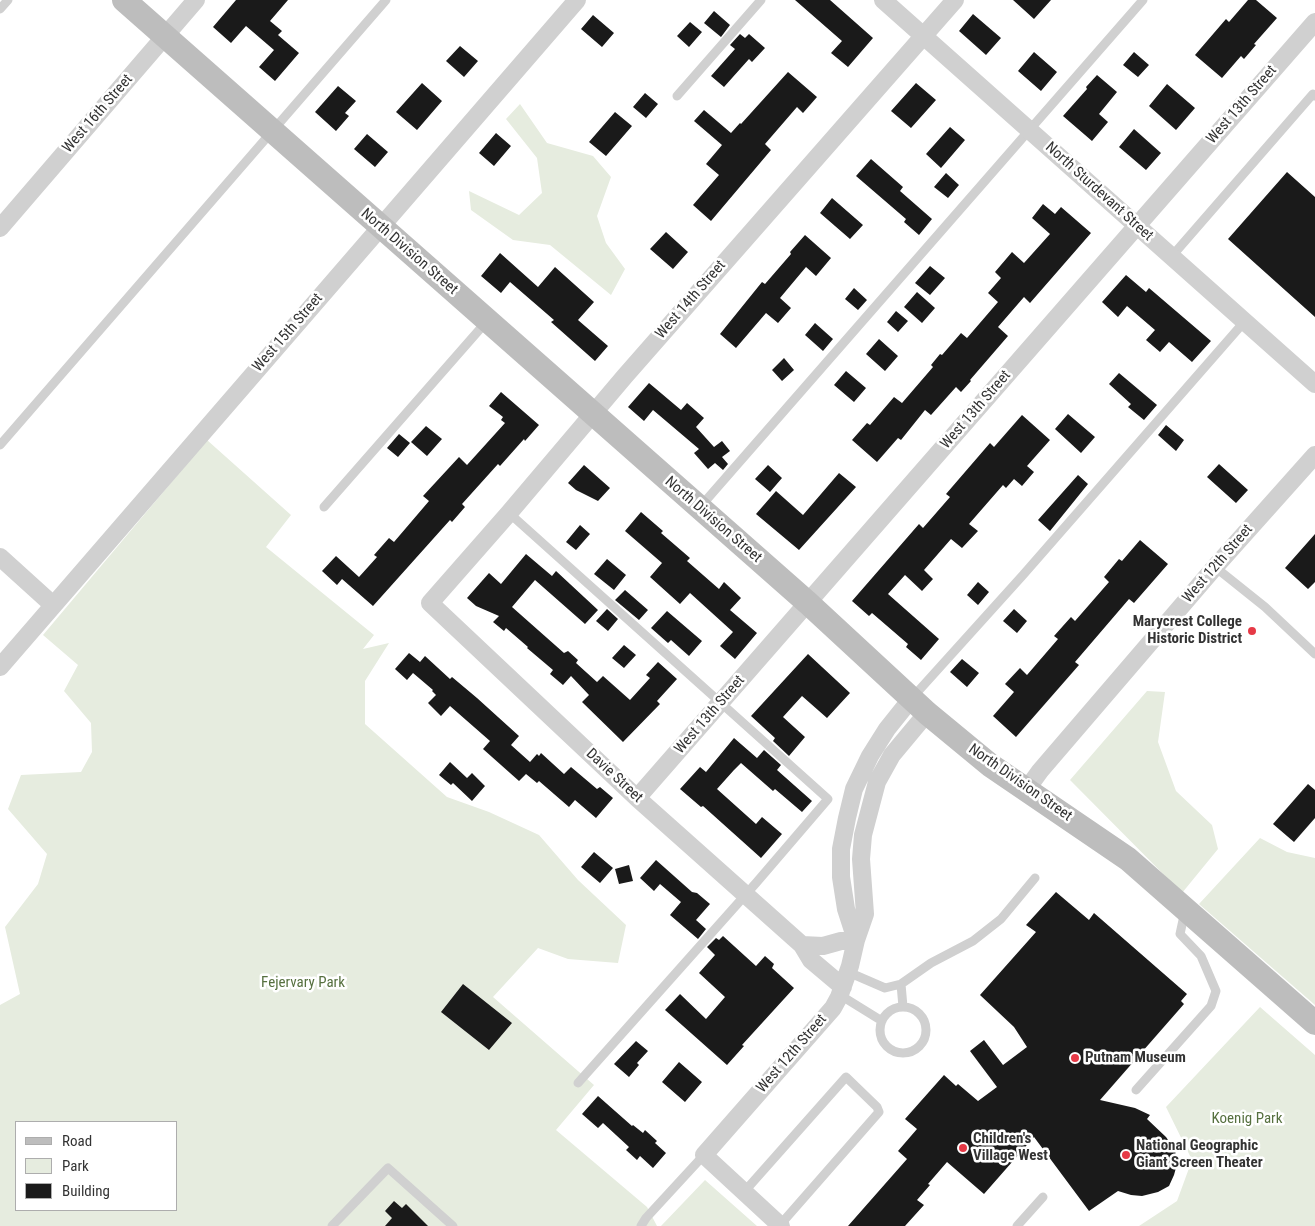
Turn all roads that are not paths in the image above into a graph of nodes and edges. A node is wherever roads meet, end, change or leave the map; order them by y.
1 (8, 0) edge
2 (124, 0) edge
3 (196, 0) edge
4 (386, 0) edge
5 (577, 0) edge
6 (761, 0) edge
7 (883, 0) edge
8 (955, 0) edge
9 (1143, 0) edge
10 (0, 9) edge
11 (1315, 22) edge
12 (165, 36) junction
13 (923, 36) junction
14 (677, 96) dead end
15 (1315, 96) edge
16 (1029, 130) junction
17 (272, 131) junction
18 (380, 226) junction
19 (1137, 226) junction
20 (0, 228) edge
21 (1172, 256) junction
22 (487, 321) junction
23 (1245, 321) junction
24 (1315, 384) edge
25 (593, 414) junction
26 (0, 445) edge
27 (1315, 455) edge
28 (324, 506) dead end
29 (700, 508) junction
30 (509, 513) junction
31 (0, 557) edge
32 (1215, 567) junction
33 (430, 603) joint
34 (808, 603) junction
35 (53, 605) junction
36 (1315, 654) edge
37 (0, 667) edge
38 (720, 703) junction
39 (919, 706) junction
40 (1027, 790) junction
41 (637, 798) junction
42 (1036, 878) dead end
43 (746, 894) junction
44 (1186, 908) junction
45 (856, 940) junction
46 (802, 945) junction
47 (900, 984) junction
48 (844, 985) junction
49 (903, 1007) junction
50 (882, 1021) junction
51 (1315, 1023) edge
52 (578, 1083) dead end
53 (1136, 1090) dead end
54 (704, 1155) junction
55 (744, 1192) junction
56 (1043, 1197) dead end
57 (780, 1225) edge
58 (332, 1226) edge
59 (454, 1226) edge
60 (641, 1226) edge
61 (1017, 1226) edge

1 - 10 lane
2 - 12 main road, North Division Street
3 - 12 street, West 16th Street
4 - 17 lane
5 - 18 street, West 15th Street
6 - 14 lane
7 - 13 street, North Sturdevant Street
8 - 13 street, West 14th Street
9 - 16 lane
11 - 19 street, West 13th Street
12 - 17 main road, North Division Street
12 - 20 street, West 16th Street
13 - 16 street, North Sturdevant Street
13 - 25 street, West 14th Street
15 - 21 lane
16 - 19 street, North Sturdevant Street
16 - 29 lane
17 - 18 main road, North Division Street
17 - 26 lane
18 - 22 main road, North Division Street
18 - 35 street, West 15th Street
19 - 21 street, North Sturdevant Street
19 - 34 street, West 13th Street
21 - 23 street, North Sturdevant Street
22 - 25 main road, North Division Street
22 - 28 lane
23 - 24 street, North Sturdevant Street
23 - 39 lane
25 - 29 main road, North Division Street
25 - 30 street, West 14th Street
27 - 32 street, West 12th Street
29 - 34 main road, North Division Street
30 - 33 street, West 14th Street
30 - 38 lane
31 - 35 street
32 - 36 lane
32 - 40 street, West 12th Street
33 - 41 street, Davie Street
34 - 38 street, West 13th Street
34 - 39 main road, North Division Street
35 - 37 street, West 15th Street
38 - 41 street, West 13th Street
38 - 43 lane
39 - 40 main road, North Division Street
39 - 45 street, West 12th Street
40 - 44 main road, North Division Street
41 - 43 street, Davie Street
42 - 47 lane
43 - 46 street, Davie Street
43 - 52 lane
44 - 51 main road, North Division Street
44 - 53 lane
45 - 46 street
45 - 48 street, West 12th Street
46 - 48 street, Davie Street
47 - 48 lane
47 - 49 lane
48 - 50 lane
48 - 54 street, West 12th Street
49 - 50 lane
49 - 50 lane
54 - 55 street
54 - 60 lane
55 - 57 street
55 - 57 lane
56 - 61 lane
58 - 59 lane

